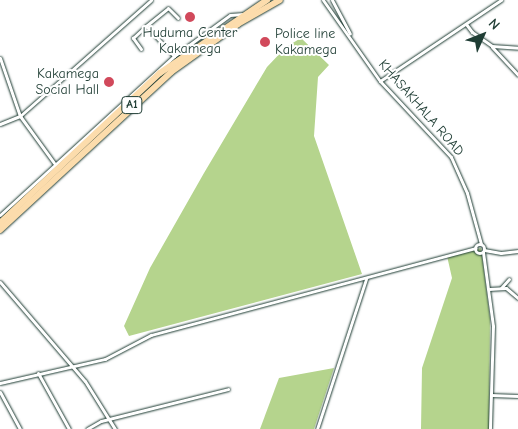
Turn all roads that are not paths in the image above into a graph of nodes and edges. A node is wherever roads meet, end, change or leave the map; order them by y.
1 (151, 0) edge
2 (267, 0) edge
3 (280, 0) edge
4 (323, 0) edge
5 (332, 0) edge
6 (501, 0) edge
7 (243, 14) junction
8 (178, 18) dead end
9 (466, 24) junction
10 (146, 26) junction
11 (356, 45) junction
12 (492, 46) junction
13 (518, 48) edge
14 (141, 49) dead end
15 (174, 56) junction
16 (0, 58) edge
17 (518, 75) edge
18 (380, 82) junction
19 (20, 116) junction
20 (0, 124) edge
21 (88, 140) junction
22 (76, 142) junction
23 (54, 163) junction
24 (0, 215) edge
25 (0, 223) edge
26 (0, 230) edge
27 (481, 244) junction
28 (476, 248) junction
29 (483, 251) junction
30 (518, 251) edge
31 (366, 279) junction
32 (509, 279) dead end
33 (0, 282) edge
34 (501, 288) junction
35 (489, 289) junction
36 (518, 298) edge
37 (73, 366) junction
38 (38, 372) junction
39 (0, 383) edge
40 (228, 389) dead end
41 (0, 392) edge
42 (491, 395) junction
43 (518, 396) edge
44 (109, 420) junction
45 (20, 429) edge
46 (69, 429) edge
47 (87, 429) edge
48 (115, 429) edge
49 (317, 429) edge
50 (490, 429) edge

1 - 19 street
2 - 7 highway, A1
3 - 26 highway, A1
4 - 11 street
5 - 11 street
6 - 9 street
7 - 15 street
7 - 21 highway, A1
8 - 10 street
9 - 12 street
9 - 18 street
10 - 14 street
10 - 15 street
11 - 18 street, KHASAKHALA ROAD
12 - 13 street
12 - 17 street
15 - 22 street
16 - 19 street
18 - 27 street, KHASAKHALA ROAD
19 - 20 street
19 - 23 street
21 - 22 street
21 - 25 highway, A1
22 - 23 street
23 - 24 street
27 - 28 street
27 - 29 street, KHASAKHALA ROAD
28 - 29 street
28 - 31 street
29 - 30 street
29 - 35 street
31 - 37 street
31 - 49 street
32 - 34 street
33 - 37 street
34 - 35 street
34 - 36 street
35 - 42 street
37 - 38 street
37 - 44 street
38 - 39 street
38 - 46 street
40 - 44 street
41 - 45 street
42 - 43 street
42 - 50 street
44 - 47 street
44 - 48 street

